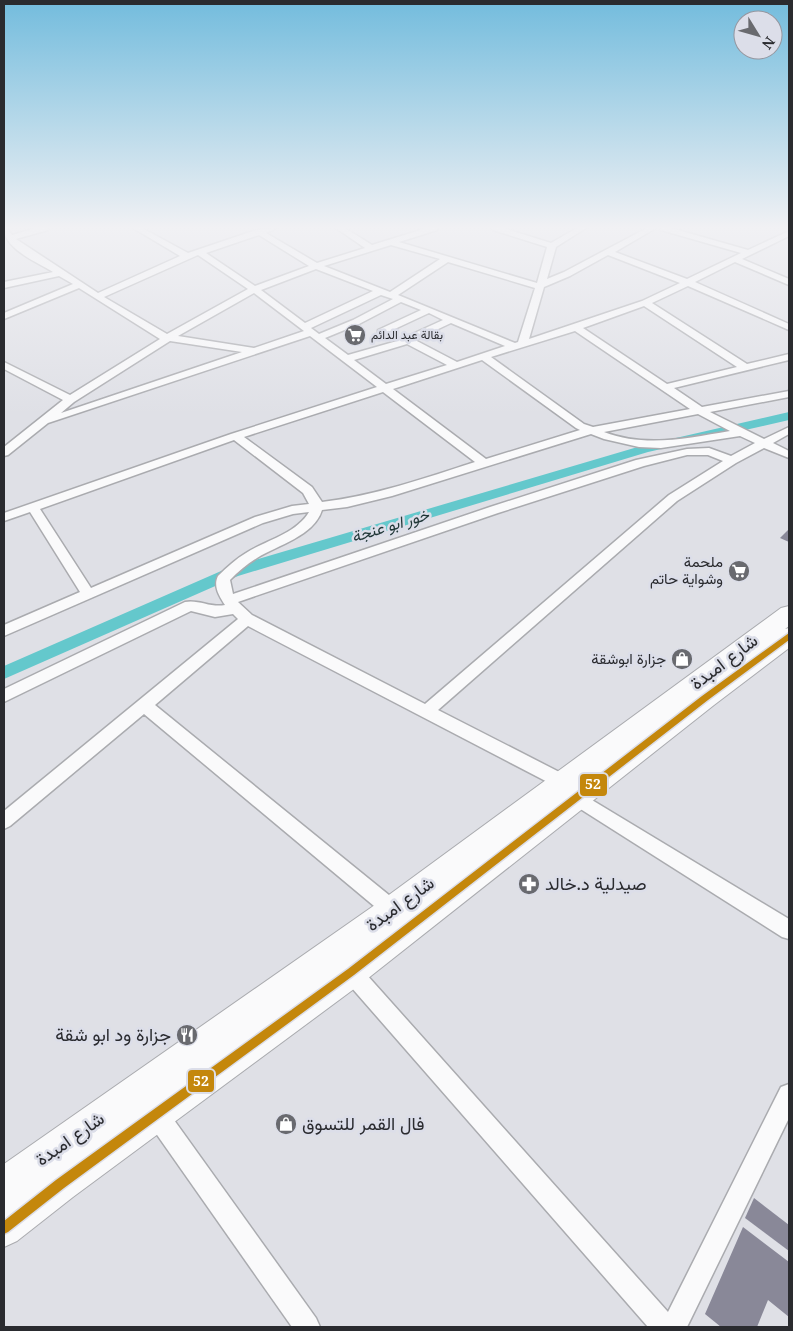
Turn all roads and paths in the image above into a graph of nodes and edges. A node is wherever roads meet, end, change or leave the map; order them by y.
1 (67, 290) edge
2 (88, 290) edge
3 (111, 290) edge
4 (252, 290) edge
5 (256, 290) edge
6 (398, 290) edge
7 (537, 290) edge
8 (672, 290) edge
9 (707, 290) edge
10 (380, 291) joint
11 (391, 295) junction
12 (98, 296) junction
13 (401, 299) junction
14 (645, 303) junction
15 (429, 310) junction
16 (374, 313) junction
17 (4, 316) edge
18 (452, 320) junction
19 (356, 322) junction
20 (398, 324) junction
21 (576, 327) junction
22 (789, 327) edge
23 (312, 332) junction
24 (381, 332) junction
25 (168, 338) junction
26 (404, 342) junction
27 (518, 345) junction
28 (255, 350) junction
29 (483, 356) junction
30 (789, 357) edge
31 (347, 359) junction
32 (4, 365) edge
33 (455, 365) junction
34 (744, 367) junction
35 (385, 387) junction
36 (666, 387) junction
37 (789, 394) edge
38 (70, 400) junction
39 (698, 410) junction
40 (39, 424) junction
41 (789, 430) edge
42 (589, 431) junction
43 (740, 433) junction
44 (235, 436) junction
45 (762, 443) junction
46 (4, 453) edge
47 (789, 455) edge
48 (732, 460) junction
49 (485, 464) junction
50 (33, 507) junction
51 (317, 507) junction
52 (4, 517) edge
53 (88, 594) junction
54 (237, 609) junction
55 (789, 614) edge
56 (4, 631) edge
57 (789, 636) edge
58 (4, 696) edge
59 (143, 704) junction
60 (426, 712) junction
61 (571, 790) junction
62 (4, 822) edge
63 (507, 839) junction
64 (392, 910) junction
65 (789, 930) edge
66 (351, 972) junction
67 (789, 1095) edge
68 (156, 1114) junction
69 (4, 1186) edge
70 (4, 1228) edge
71 (307, 1327) edge
72 (665, 1327) edge
73 (674, 1327) edge

1 - 17 street
2 - 12 street
3 - 12 street
4 - 25 street
5 - 23 street
6 - 11 street
7 - 27 street
8 - 14 street
9 - 22 street
10 - 11 street
10 - 23 street
11 - 13 street
12 - 25 street
13 - 15 street
13 - 16 street
14 - 21 street
14 - 34 street
15 - 18 street
15 - 20 street
16 - 19 street
16 - 20 street
18 - 26 street
18 - 27 street
19 - 23 street
19 - 24 street
20 - 24 street
21 - 27 street
21 - 36 street
23 - 28 street
23 - 31 street
24 - 26 street
25 - 28 street
25 - 38 street
26 - 31 street
26 - 33 street
27 - 29 street
28 - 40 street
29 - 33 street
29 - 42 street
30 - 34 street
31 - 35 street
32 - 38 street
33 - 35 street
34 - 36 street
35 - 44 street
35 - 49 street
36 - 39 street
37 - 39 street
38 - 40 street
39 - 42 street
39 - 43 street
40 - 46 street
41 - 45 street
42 - 43 street
42 - 49 street
43 - 45 street
44 - 50 street
44 - 51 street
45 - 47 street
45 - 48 street
48 - 54 street
48 - 60 street
49 - 51 street
50 - 52 street
50 - 53 street
51 - 53 street
51 - 54 street
53 - 56 street
54 - 58 street
54 - 59 street
54 - 60 street
55 - 61 main road, شارع امبدة
57 - 61 main road
59 - 62 street
59 - 64 street
60 - 61 street
61 - 63 main road
61 - 65 street
63 - 64 main road, شارع امبدة
63 - 66 main road
64 - 69 main road, شارع امبدة
66 - 68 main road
66 - 72 street
67 - 73 street
68 - 70 main road
68 - 71 street

